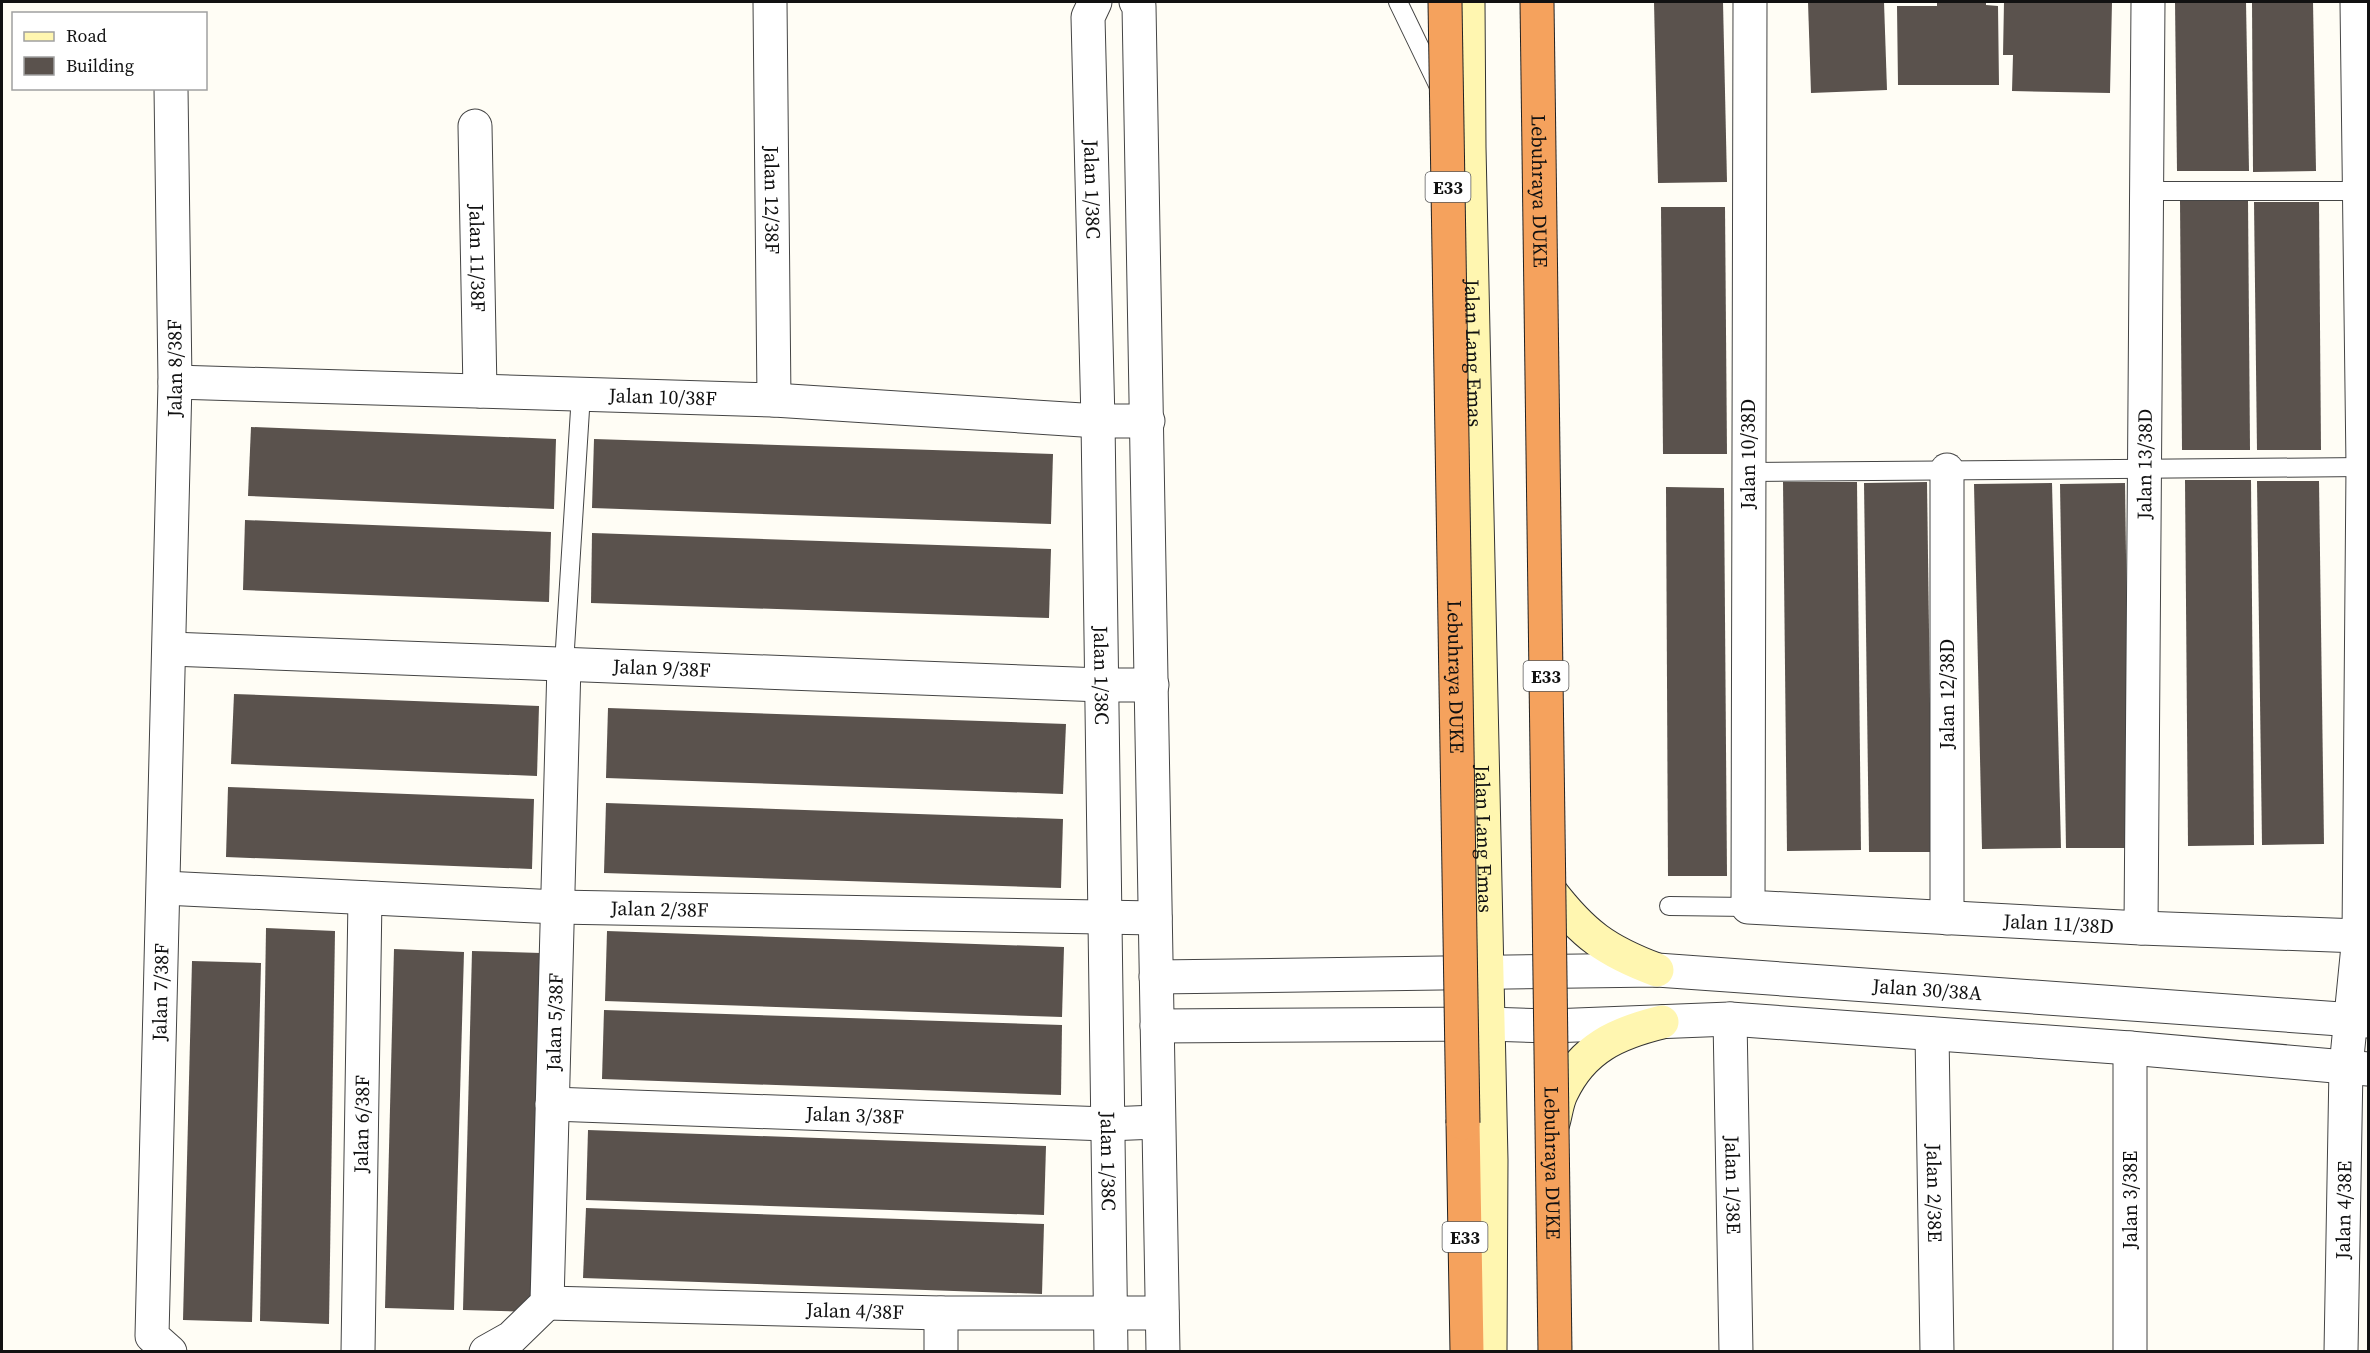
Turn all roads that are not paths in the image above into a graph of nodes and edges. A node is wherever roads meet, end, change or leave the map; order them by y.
1 (770, 2) edge
2 (1095, 2) edge
3 (1136, 2) edge
4 (1398, 2) edge
5 (1537, 2) edge
6 (1550, 2) edge
7 (1750, 2) edge
8 (2148, 2) edge
9 (2356, 2) edge
10 (1459, 6) edge
11 (171, 90) edge
12 (475, 126) dead end
13 (1469, 147) junction
14 (2146, 191) junction
15 (2360, 191) junction
16 (175, 382) junction
17 (480, 391) junction
18 (581, 394) junction
19 (774, 400) junction
20 (1098, 421) junction
21 (1148, 421) junction
22 (2363, 467) junction
23 (2144, 469) junction
24 (1947, 470) junction
25 (1748, 472) junction
26 (170, 649) junction
27 (564, 664) junction
28 (1102, 685) junction
29 (1152, 685) junction
30 (164, 888) junction
31 (1550, 891) junction
32 (365, 898) junction
33 (1669, 906) dead end
34 (557, 907) junction
35 (1748, 907) junction
36 (1104, 918) junction
37 (1155, 918) junction
38 (1947, 918) junction
39 (2141, 928) junction
40 (2364, 935) edge
41 (1657, 970) junction
42 (1550, 972) junction
43 (1486, 973) junction
44 (1156, 977) junction
45 (1731, 1019) junction
46 (2360, 1021) edge
47 (1662, 1022) junction
48 (1488, 1024) junction
49 (1156, 1026) junction
50 (1551, 1026) junction
51 (1932, 1034) junction
52 (2130, 1048) junction
53 (2357, 1068) edge
54 (552, 1104) junction
55 (1157, 1122) junction
56 (1107, 1124) junction
57 (1553, 1124) junction
58 (547, 1303) junction
59 (941, 1313) junction
60 (1162, 1313) junction
61 (1110, 1314) junction
62 (161, 1344) edge
63 (358, 1352) edge
64 (486, 1352) edge
65 (941, 1352) edge
66 (1111, 1352) edge
67 (1163, 1352) edge
68 (1467, 1352) edge
69 (1490, 1352) edge
70 (1557, 1352) edge
71 (1736, 1352) edge
72 (1937, 1352) edge
73 (2130, 1352) edge
74 (2341, 1352) edge

1 - 19 street, Jalan 12/38F
2 - 20 street, Jalan 1/38C
3 - 21 street
4 - 13 lane
5 - 70 highway, Lebuhraya DUKE / E33, bridge
6 - 31 main road
7 - 25 street, Jalan 10/38D
8 - 14 street, Jalan 13/38D
9 - 15 street, Jalan 4/38E
10 - 13 main road, Jalan Lang Emas
10 - 68 highway, Lebuhraya DUKE / E33, bridge
11 - 16 street, Jalan 8/38F
12 - 17 street, Jalan 11/38F
13 - 43 main road, Jalan Lang Emas
14 - 15 lane
14 - 23 street, Jalan 13/38D
15 - 22 street, Jalan 4/38E
16 - 17 street, Jalan 10/38F
16 - 26 street, Jalan 8/38F
17 - 18 street, Jalan 10/38F
18 - 19 street, Jalan 10/38F
18 - 27 lane
19 - 20 street, Jalan 10/38F
20 - 21 street, Jalan 10/38F
20 - 28 street, Jalan 1/38C
21 - 29 street
22 - 23 lane
22 - 40 street, Jalan 4/38E
23 - 24 lane
23 - 39 street, Jalan 13/38D
24 - 25 lane
24 - 38 street, Jalan 12/38D
25 - 35 street, Jalan 10/38D
26 - 27 street, Jalan 9/38F
26 - 30 street, Jalan 7/38F
27 - 28 street, Jalan 9/38F
27 - 34 street, Jalan 5/38F
28 - 29 street, Jalan 9/38F
28 - 36 street, Jalan 1/38C
29 - 37 street
30 - 32 street, Jalan 2/38F
30 - 62 street, Jalan 7/38F
31 - 41 main road
31 - 42 main road
32 - 34 street, Jalan 2/38F
32 - 63 street, Jalan 6/38F
33 - 35 lane
34 - 36 street, Jalan 2/38F
34 - 54 street, Jalan 5/38F
35 - 38 street, Jalan 11/38D
36 - 37 street, Jalan 2/38F
36 - 56 street, Jalan 1/38C
37 - 44 street
38 - 39 street, Jalan 11/38D
39 - 40 street, Jalan 11/38D
40 - 46 street, Jalan 4/38E
41 - 42 street, Jalan 30/38A
41 - 46 street, Jalan 30/38A
42 - 43 street, Jalan 30/38A
42 - 50 main road
43 - 44 street, Jalan 30/38A
43 - 48 main road, Jalan Lang Emas
44 - 49 street
45 - 47 street
45 - 51 street
45 - 71 street, Jalan 1/38E
46 - 53 street, Jalan 4/38E
47 - 50 street
47 - 57 main road
48 - 49 street
48 - 50 street
48 - 69 main road, Jalan Lang Emas
49 - 55 street
50 - 57 main road
51 - 52 street
51 - 72 street, Jalan 2/38E
52 - 53 street
52 - 73 street, Jalan 3/38E
53 - 74 street, Jalan 4/38E
54 - 56 street, Jalan 3/38F
54 - 58 street, Jalan 5/38F
55 - 56 street, Jalan 3/38F
55 - 60 street
56 - 61 street, Jalan 1/38C
57 - 70 main road
58 - 59 street, Jalan 4/38F
58 - 64 street
59 - 61 street, Jalan 4/38F
59 - 65 street
60 - 61 street, Jalan 4/38F
60 - 67 street
61 - 66 street, Jalan 1/38C

